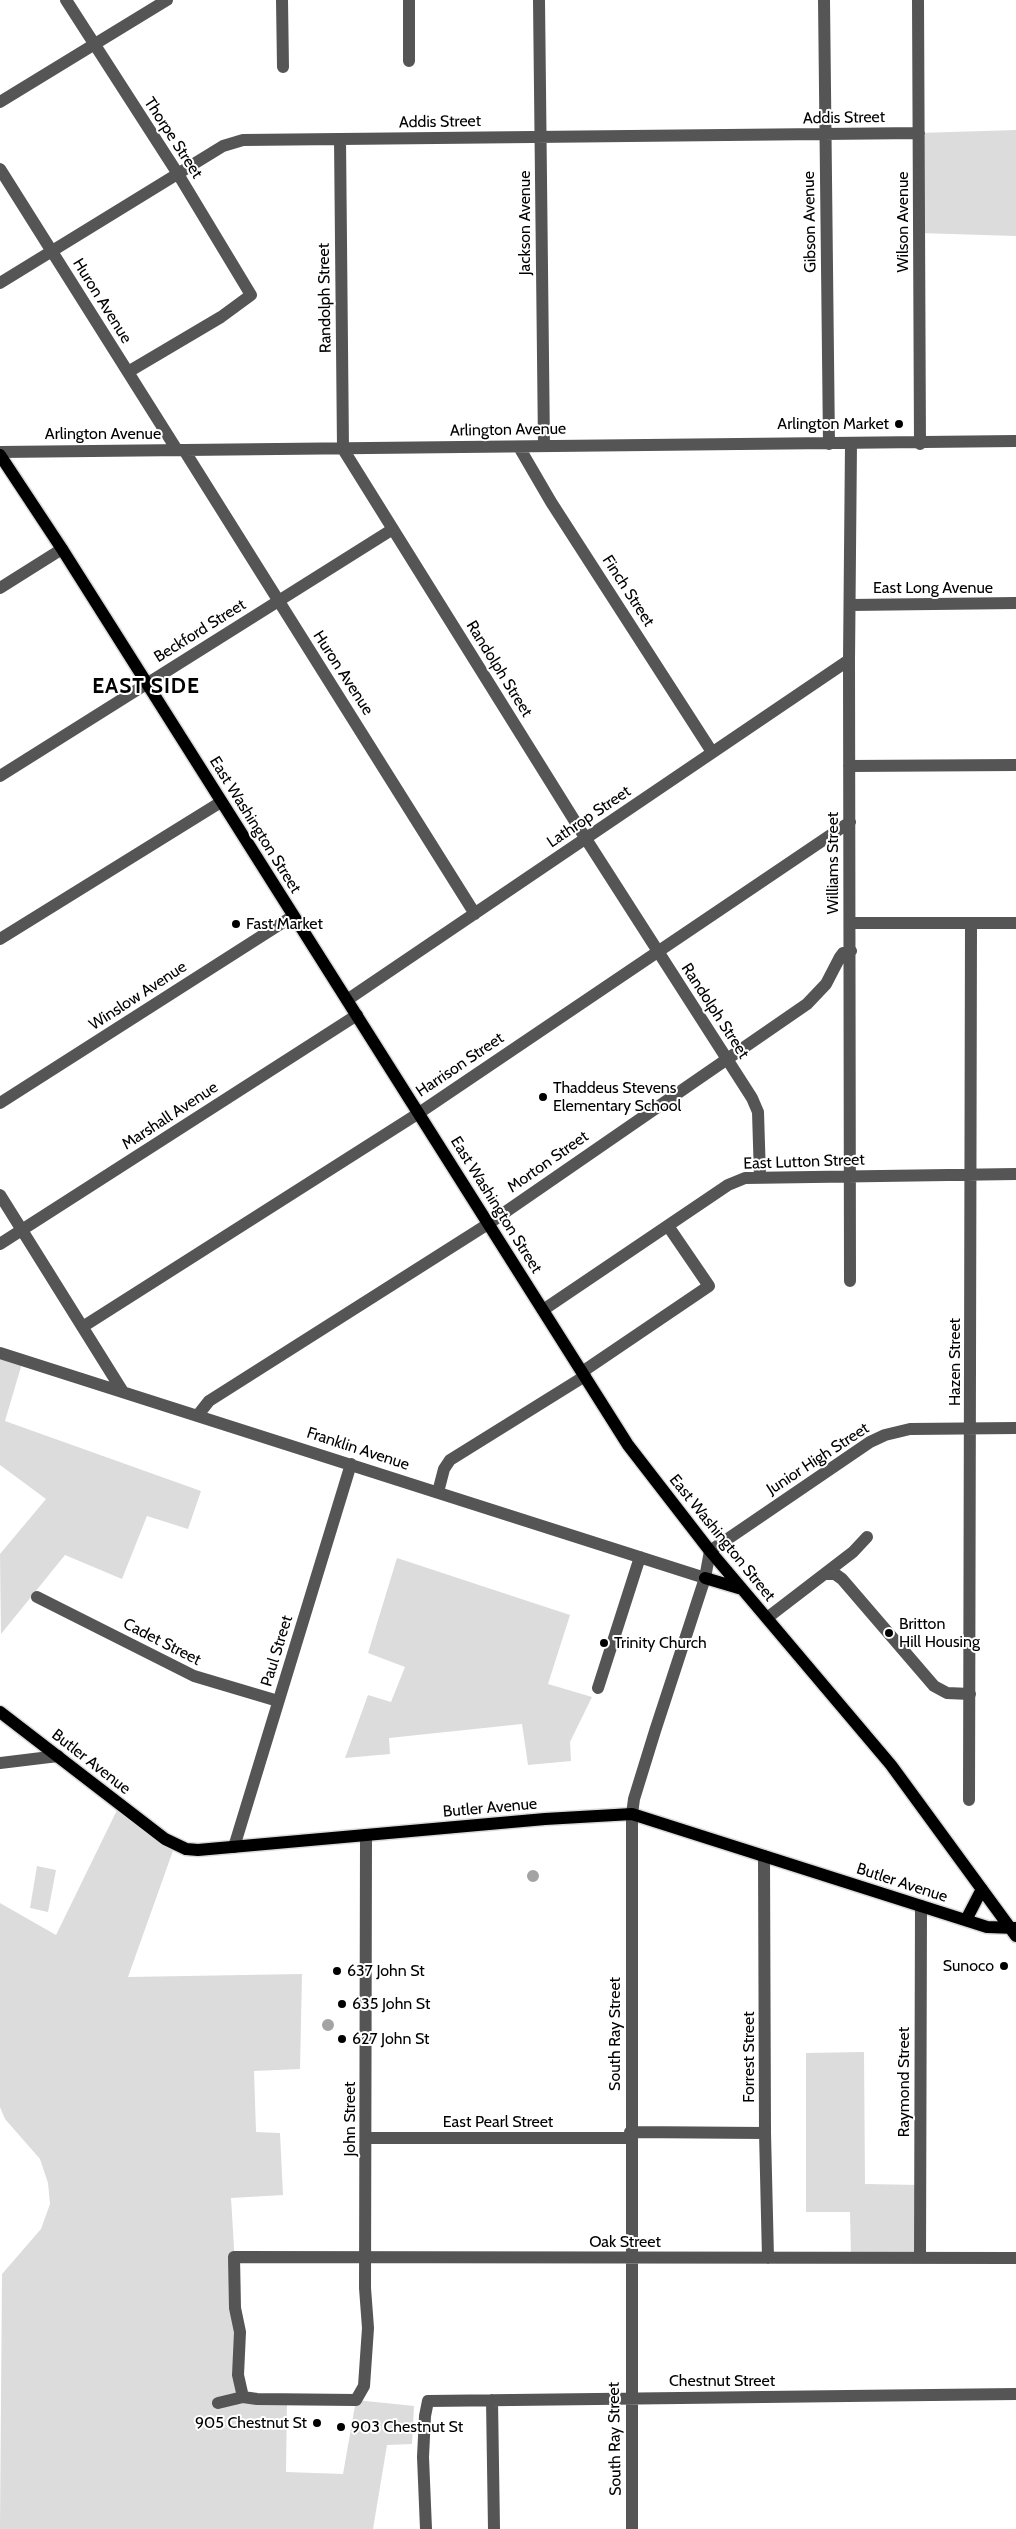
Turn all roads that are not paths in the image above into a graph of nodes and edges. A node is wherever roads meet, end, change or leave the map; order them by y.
1 (66, 0) edge
2 (167, 0) edge
3 (282, 0) edge
4 (409, 0) edge
5 (539, 0) edge
6 (824, 0) edge
7 (918, 0) edge
8 (151, 5) edge
9 (94, 44) junction
10 (409, 61) dead end
11 (283, 67) dead end
12 (0, 102) edge
13 (919, 133) junction
14 (825, 135) junction
15 (541, 137) junction
16 (340, 139) junction
17 (0, 169) edge
18 (178, 174) junction
19 (52, 251) junction
20 (0, 284) edge
21 (128, 372) junction
22 (1016, 441) edge
23 (829, 444) junction
24 (851, 444) junction
25 (920, 444) junction
26 (544, 446) junction
27 (519, 447) junction
28 (343, 449) junction
29 (180, 450) junction
30 (0, 453) edge
31 (393, 529) junction
32 (62, 549) junction
33 (0, 588) edge
34 (278, 601) junction
35 (1016, 603) edge
36 (850, 605) junction
37 (849, 660) junction
38 (146, 683) junction
39 (712, 752) junction
40 (1016, 765) edge
41 (849, 766) junction
42 (0, 776) edge
43 (221, 802) junction
44 (850, 822) junction
45 (586, 839) junction
46 (475, 914) junction
47 (293, 916) junction
48 (850, 923) junction
49 (1016, 923) edge
50 (971, 924) junction
51 (0, 939) edge
52 (657, 951) junction
53 (851, 951) junction
54 (347, 1000) junction
55 (357, 1016) junction
56 (727, 1060) junction
57 (0, 1103) edge
58 (419, 1113) junction
59 (1016, 1174) edge
60 (970, 1175) junction
61 (851, 1176) junction
62 (760, 1177) junction
63 (0, 1195) edge
64 (488, 1224) junction
65 (668, 1226) junction
66 (23, 1230) junction
67 (0, 1244) edge
68 (850, 1281) dead end
69 (543, 1310) junction
70 (84, 1326) junction
71 (0, 1353) edge
72 (584, 1374) junction
73 (123, 1392) junction
74 (198, 1415) junction
75 (972, 1428) junction
76 (1016, 1428) edge
77 (351, 1464) junction
78 (438, 1492) junction
79 (867, 1537) dead end
80 (710, 1550) junction
81 (640, 1557) junction
82 (825, 1574) junction
83 (705, 1578) junction
84 (742, 1589) junction
85 (36, 1597) dead end
86 (767, 1618) junction
87 (598, 1688) dead end
88 (970, 1694) junction
89 (278, 1701) junction
90 (0, 1712) edge
91 (58, 1756) junction
92 (0, 1762) edge
93 (969, 1800) dead end
94 (632, 1814) junction
95 (366, 1835) junction
96 (234, 1847) junction
97 (764, 1856) junction
98 (982, 1890) junction
99 (921, 1906) junction
100 (966, 1920) junction
101 (1014, 1931) edge
102 (765, 2133) junction
103 (630, 2135) junction
104 (366, 2138) junction
105 (366, 2257) junction
106 (630, 2258) junction
107 (768, 2258) junction
108 (920, 2258) junction
109 (1016, 2258) edge
110 (1016, 2394) edge
111 (243, 2397) junction
112 (631, 2399) junction
113 (492, 2400) junction
114 (218, 2402) dead end
115 (426, 2529) edge
116 (494, 2529) edge
117 (632, 2529) edge

1 - 9 street, Thorpe Street
2 - 8 street
3 - 11 street
4 - 10 street
5 - 15 street, Jackson Avenue
6 - 14 street, Gibson Avenue
7 - 13 street, Wilson Avenue
8 - 9 street
9 - 12 street
9 - 18 street, Thorpe Street
13 - 14 street, Addis Street
13 - 25 street, Wilson Avenue
14 - 15 street, Addis Street
14 - 23 street, Gibson Avenue
15 - 16 street, Addis Street
15 - 26 street, Jackson Avenue
16 - 18 street, Addis Street
16 - 28 street, Randolph Street
17 - 19 street, Huron Avenue
18 - 19 street, Addis Street
18 - 21 street, Thorpe Street
19 - 20 street, Addis Street
19 - 21 street, Huron Avenue
21 - 29 street, Huron Avenue
22 - 25 street, Arlington Avenue
23 - 24 street, Arlington Avenue
23 - 26 street, Arlington Avenue
24 - 25 street, Arlington Avenue
24 - 36 street, Williams Street
26 - 27 street, Arlington Avenue
27 - 28 street, Arlington Avenue
27 - 39 street, Finch Street
28 - 29 street, Arlington Avenue
28 - 31 street, Randolph Street
29 - 30 street, Arlington Avenue
29 - 34 street, Huron Avenue
30 - 32 main road, East Washington Street
31 - 34 street, Beckford Street
31 - 45 street, Randolph Street
32 - 33 street
32 - 38 main road, East Washington Street
34 - 38 street, Beckford Street
34 - 46 street, Huron Avenue
35 - 36 street, East Long Avenue
36 - 37 street, Williams Street
37 - 39 street, Lathrop Street
37 - 41 street, Williams Street
38 - 42 street, Beckford Street
38 - 43 main road, East Washington Street
39 - 45 street, Lathrop Street
40 - 41 street
41 - 44 street, Williams Street
43 - 47 main road, East Washington Street
43 - 51 street
44 - 48 street, Williams Street
44 - 52 street, Harrison Street
45 - 46 street, Lathrop Street
45 - 52 street, Randolph Street
46 - 54 street, Lathrop Street
47 - 54 main road, East Washington Street
47 - 57 street, Winslow Avenue
48 - 50 street
48 - 53 street, Williams Street
49 - 50 street
50 - 60 street, Hazen Street
52 - 56 street, Randolph Street
52 - 58 street, Harrison Street
53 - 56 street, Morton Street
53 - 61 street, Williams Street
54 - 55 main road, East Washington Street
55 - 58 main road, East Washington Street
55 - 66 street, Marshall Avenue
56 - 62 street, Randolph Street
56 - 64 street, Morton Street
58 - 64 main road, East Washington Street
58 - 70 street, Harrison Street
59 - 60 street, East Lutton Street
60 - 61 street, East Lutton Street
60 - 75 street, Hazen Street
61 - 62 street, East Lutton Street
61 - 68 street, Williams Street
62 - 65 street, East Lutton Street
63 - 66 street
64 - 69 main road, East Washington Street
64 - 74 street, Morton Street
65 - 69 street, East Lutton Street
65 - 72 street
66 - 67 street, Marshall Avenue
66 - 70 street
69 - 72 main road, East Washington Street
70 - 73 street
71 - 73 street, Franklin Avenue
72 - 78 street
72 - 80 main road, East Washington Street
73 - 74 street, Franklin Avenue
74 - 77 street, Franklin Avenue
75 - 76 street, Junior High Street
75 - 80 street, Junior High Street
75 - 88 street, Hazen Street
77 - 78 street, Franklin Avenue
77 - 89 street, Paul Street
78 - 81 street, Franklin Avenue
79 - 82 street
80 - 83 street, South Ray Street
80 - 84 main road, East Washington Street
81 - 83 street, Franklin Avenue
81 - 87 street
82 - 86 street
82 - 88 street
83 - 84 main road
83 - 94 street, South Ray Street
84 - 86 main road, East Washington Street
85 - 89 street, Cadet Street
86 - 98 main road, East Washington Street
88 - 93 street, Hazen Street
89 - 96 street, Paul Street
90 - 91 main road, Butler Avenue
91 - 92 street
91 - 96 main road, Butler Avenue
94 - 95 main road, Butler Avenue
94 - 97 main road, Butler Avenue
94 - 103 street, South Ray Street
95 - 96 main road, Butler Avenue
95 - 104 street, John Street
97 - 99 main road, Butler Avenue
97 - 102 street, Forrest Street
98 - 100 main road
98 - 101 main road, East Washington Street
99 - 100 main road, Butler Avenue
99 - 108 street, Raymond Street
100 - 101 main road, Butler Avenue
102 - 103 street, East Pearl Street
102 - 107 street, Forrest Street
103 - 104 street, East Pearl Street
103 - 106 street, South Ray Street
104 - 105 street, John Street
105 - 106 street, Oak Street
105 - 111 street, John Street
105 - 111 street, Oak Street
106 - 107 street, Oak Street
106 - 112 street, South Ray Street
107 - 108 street, Oak Street
108 - 109 street, Oak Street
110 - 112 street, Chestnut Street
111 - 114 street
112 - 113 street, Chestnut Street
112 - 117 street, South Ray Street
113 - 115 street, Chestnut Street
113 - 116 street

